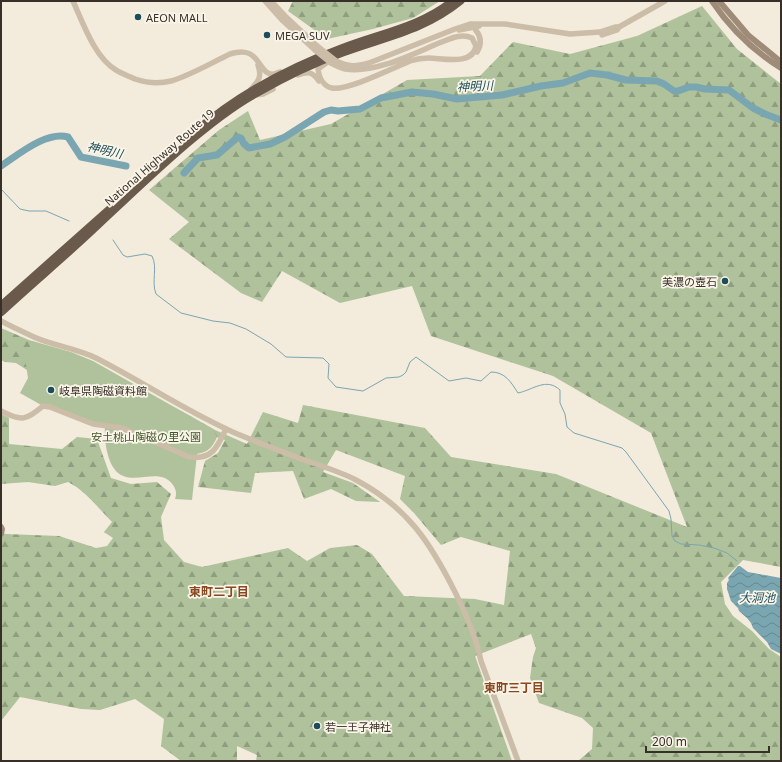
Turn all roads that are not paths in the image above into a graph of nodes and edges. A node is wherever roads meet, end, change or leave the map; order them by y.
1 (73, 1) edge
2 (266, 1) edge
3 (271, 1) edge
4 (452, 1) edge
5 (461, 1) edge
6 (665, 1) edge
7 (712, 1) edge
8 (719, 1) edge
9 (619, 27) junction
10 (477, 28) junction
11 (392, 37) junction
12 (316, 48) junction
13 (317, 57) junction
14 (333, 62) junction
15 (781, 62) edge
16 (258, 63) junction
17 (781, 68) edge
18 (361, 69) junction
19 (246, 94) junction
20 (254, 95) junction
21 (1, 305) edge
22 (1, 313) edge
23 (1, 321) edge
24 (1, 411) edge
25 (226, 429) junction
26 (1, 527) edge
27 (1, 534) edge
28 (518, 761) edge

1 - 16 street
2 - 12 street
3 - 12 street
4 - 13 highway, National Highway Route 19
5 - 11 highway, National Highway Route 19
6 - 9 street
7 - 17 main road
8 - 15 main road
9 - 10 street
9 - 14 street
10 - 18 street, bridge
10 - 20 street
11 - 18 street
11 - 20 highway, National Highway Route 19
12 - 14 street, bridge
13 - 16 street
13 - 19 highway, National Highway Route 19
14 - 18 street
16 - 19 street
19 - 21 highway, National Highway Route 19
20 - 22 highway, National Highway Route 19
23 - 25 street
24 - 25 street
25 - 28 street
26 - 27 main road

